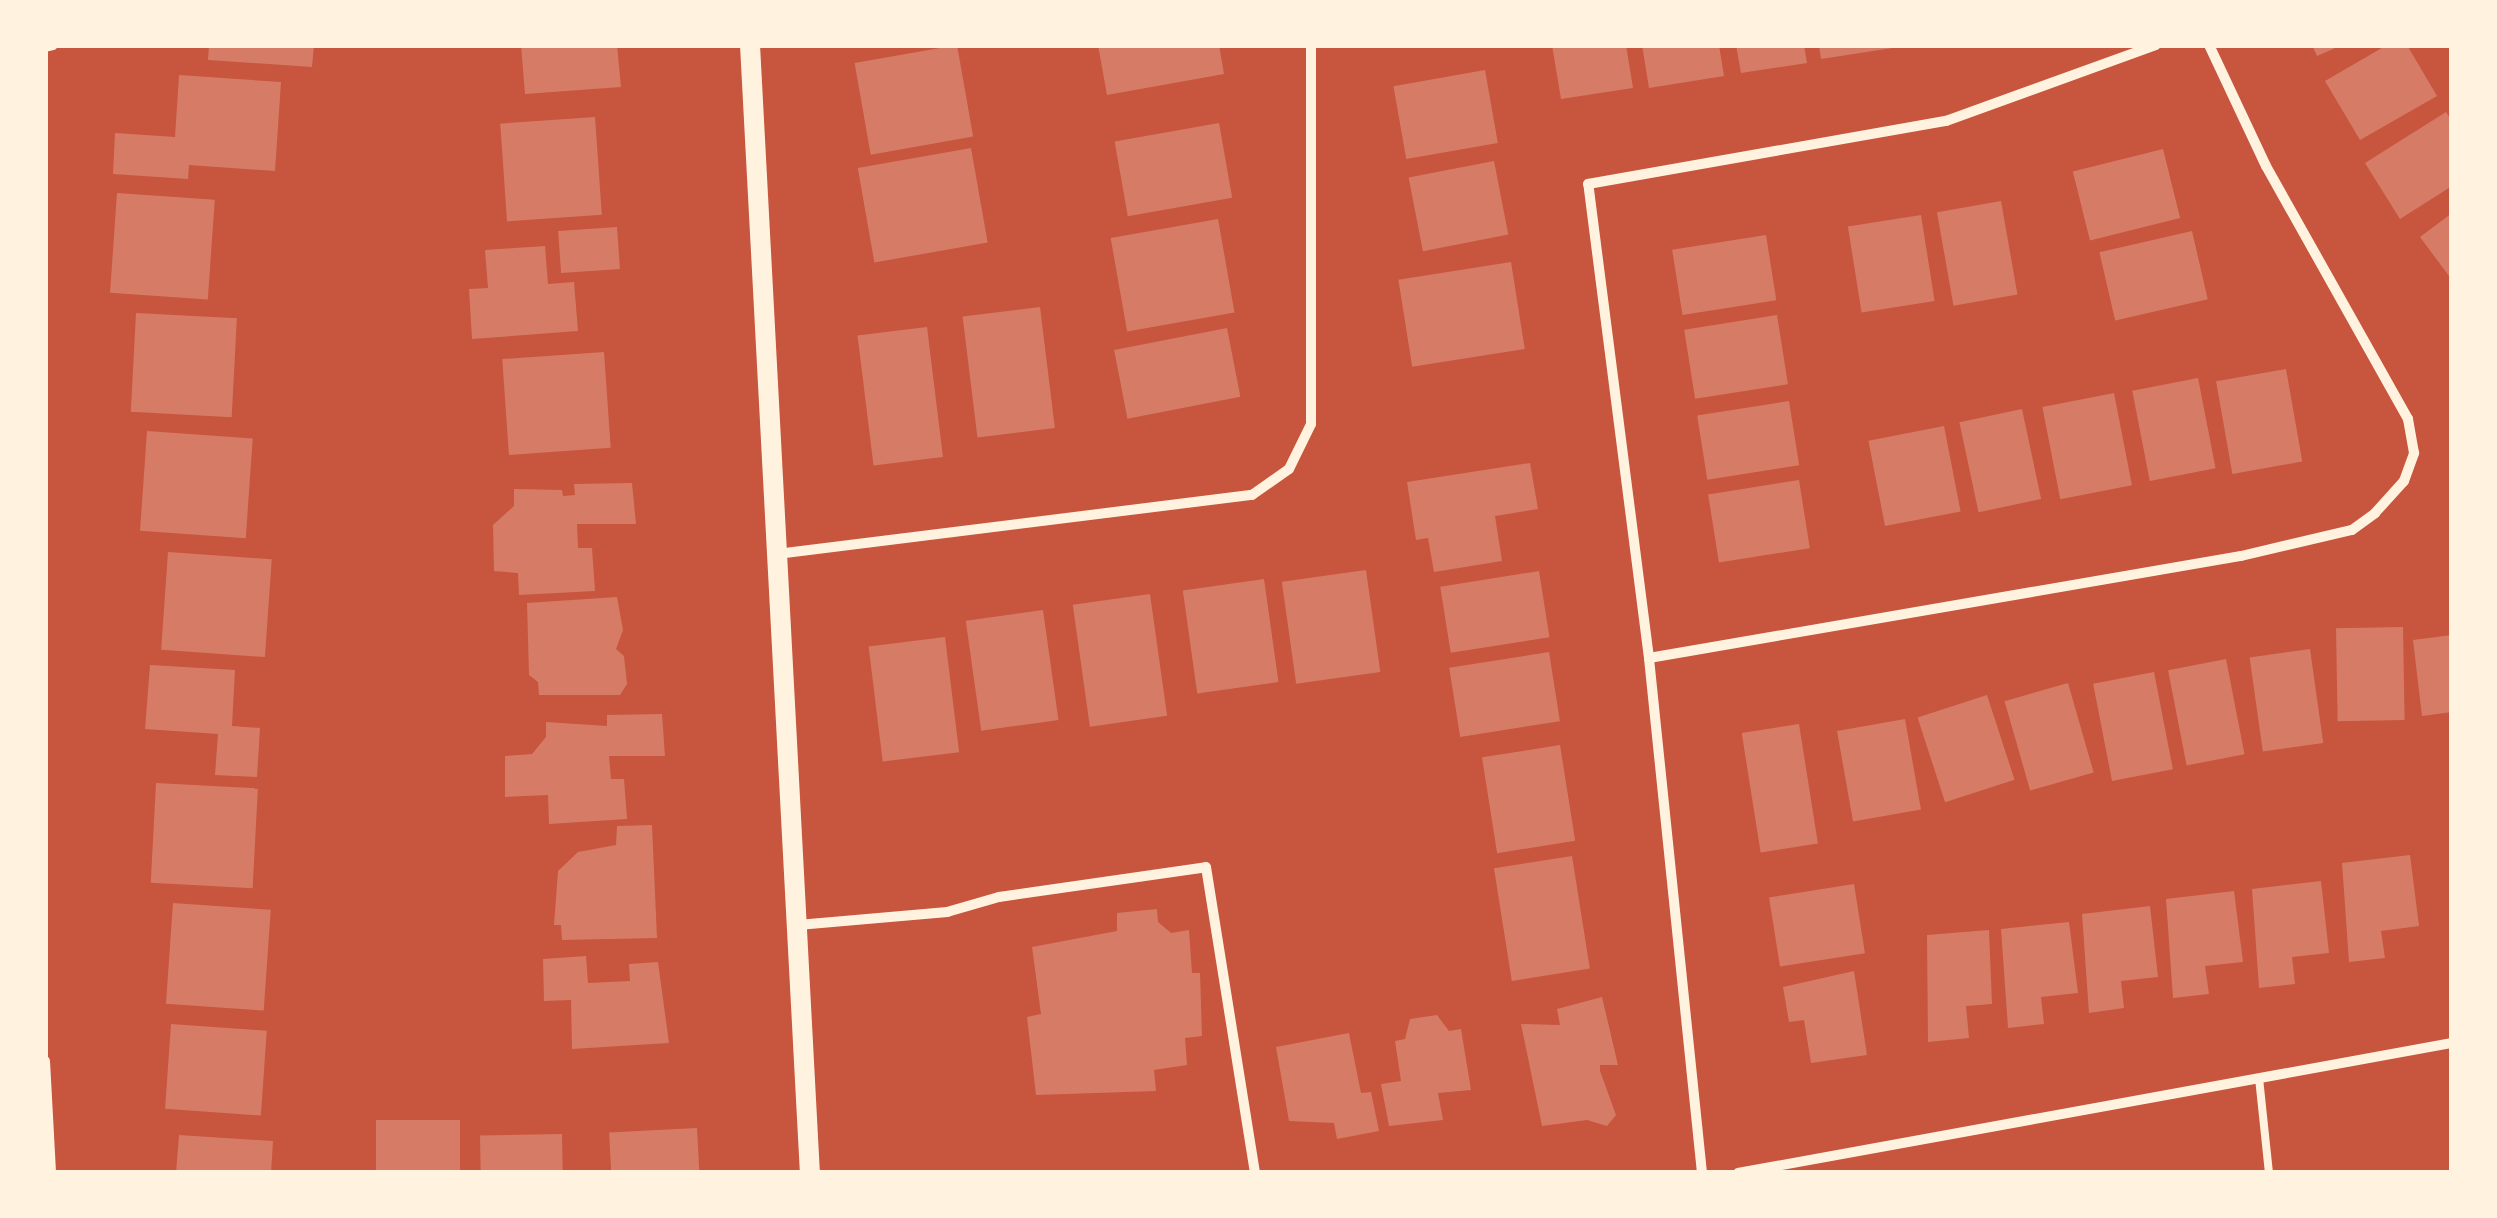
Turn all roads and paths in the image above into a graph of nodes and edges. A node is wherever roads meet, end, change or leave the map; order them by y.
1 (53, 45) edge
2 (750, 45) edge
3 (1311, 45) edge
4 (2156, 45) edge
5 (2209, 45) edge
6 (45, 48) edge
7 (778, 554) junction
8 (1649, 658) junction
9 (798, 925) junction
10 (2452, 1043) edge
11 (45, 1061) edge
12 (2259, 1078) junction
13 (51, 1173) edge
14 (810, 1173) edge
15 (1255, 1173) edge
16 (1702, 1173) edge
17 (1738, 1173) edge
18 (2269, 1173) edge

1 - 6 street
2 - 7 main road
3 - 7 street
4 - 8 street
5 - 8 street
7 - 9 main road
8 - 16 street
9 - 14 main road
9 - 15 street
10 - 12 street
11 - 13 street
12 - 17 street
12 - 18 lane

